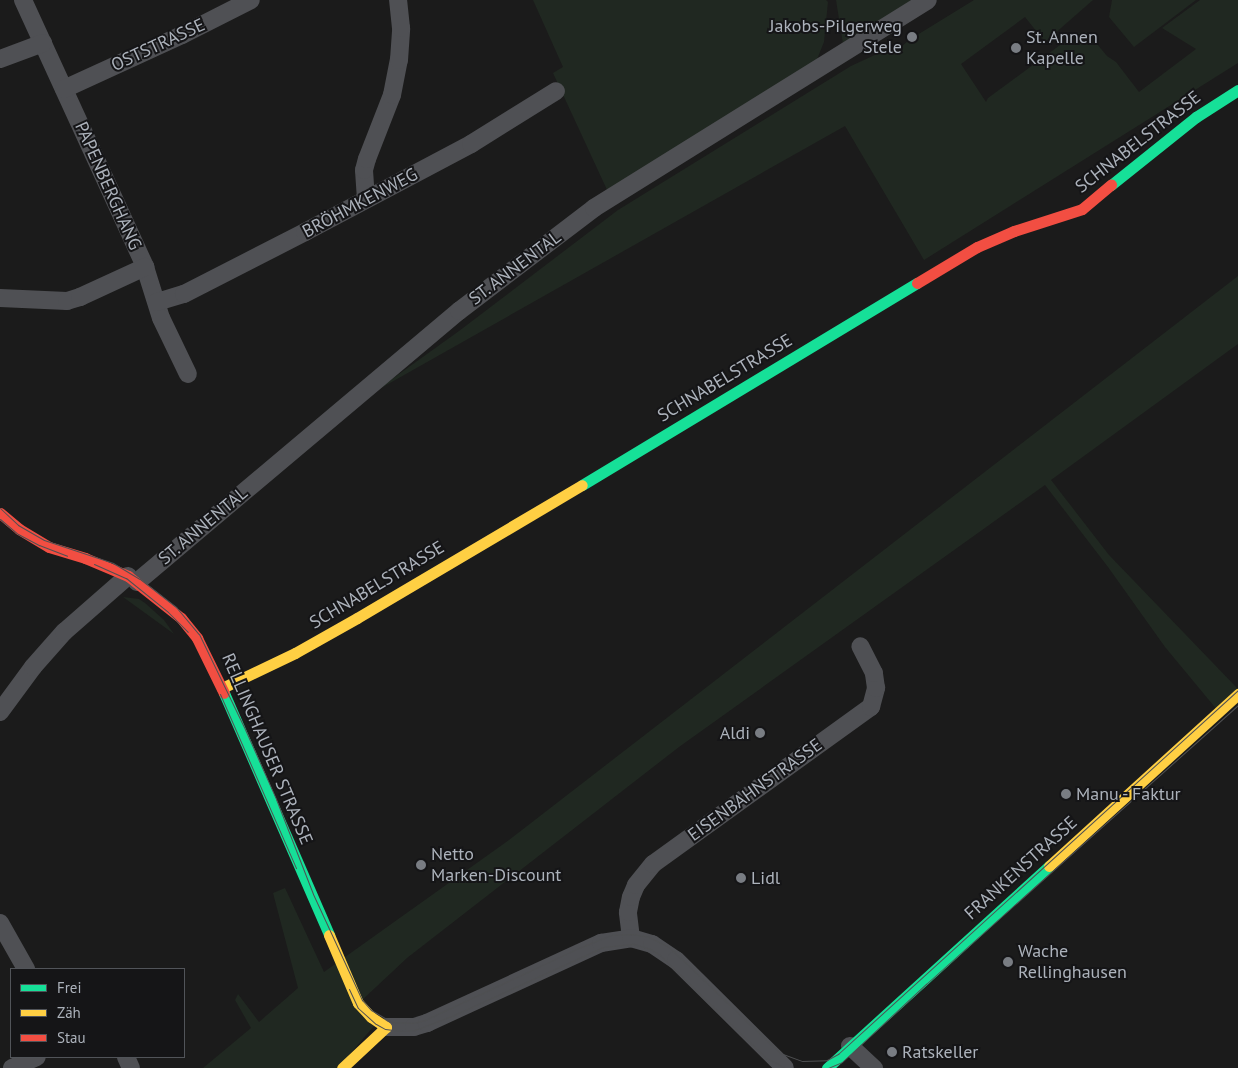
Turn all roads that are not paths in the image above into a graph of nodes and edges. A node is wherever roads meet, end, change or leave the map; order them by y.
1 (23, 0) edge
2 (251, 0) edge
3 (398, 0) edge
4 (928, 0) edge
5 (43, 43) junction
6 (0, 59) edge
7 (64, 89) junction
8 (1238, 90) edge
9 (556, 91) dead end
10 (366, 199) junction
11 (145, 267) junction
12 (0, 298) edge
13 (157, 302) junction
14 (188, 374) dead end
15 (0, 513) edge
16 (132, 579) junction
17 (860, 646) dead end
18 (222, 688) junction
19 (1238, 694) edge
20 (0, 712) edge
21 (0, 923) edge
22 (631, 938) junction
23 (25, 968) edge
24 (386, 1026) junction
25 (850, 1046) junction
26 (35, 1058) edge
27 (12, 1068) edge
28 (342, 1068) edge
29 (785, 1068) edge
30 (828, 1068) edge
31 (874, 1068) edge

1 - 5 street, PAPENBERGHANG
2 - 7 street, OSTSTRASSE
3 - 10 street
4 - 16 street, ST. ANNENTAL
5 - 6 street
5 - 7 street, PAPENBERGHANG
7 - 11 street, PAPENBERGHANG
8 - 18 main road, SCHNABELSTRASSE
9 - 10 street, BRÖHMKENWEG
10 - 13 street, BRÖHMKENWEG
11 - 12 street
11 - 13 street, PAPENBERGHANG
13 - 14 street, PAPENBERGHANG
15 - 16 main road, RELLINGHAUSER STRASSE
16 - 18 main road, RELLINGHAUSER STRASSE
16 - 20 street, ST. ANNENTAL
17 - 22 street, EISENBAHNSTRASSE
18 - 24 main road, RELLINGHAUSER STRASSE
19 - 25 main road, FRANKENSTRASSE
21 - 23 street
22 - 24 street
22 - 29 street
24 - 28 main road
25 - 30 main road, FRANKENSTRASSE
25 - 31 street
26 - 27 street

